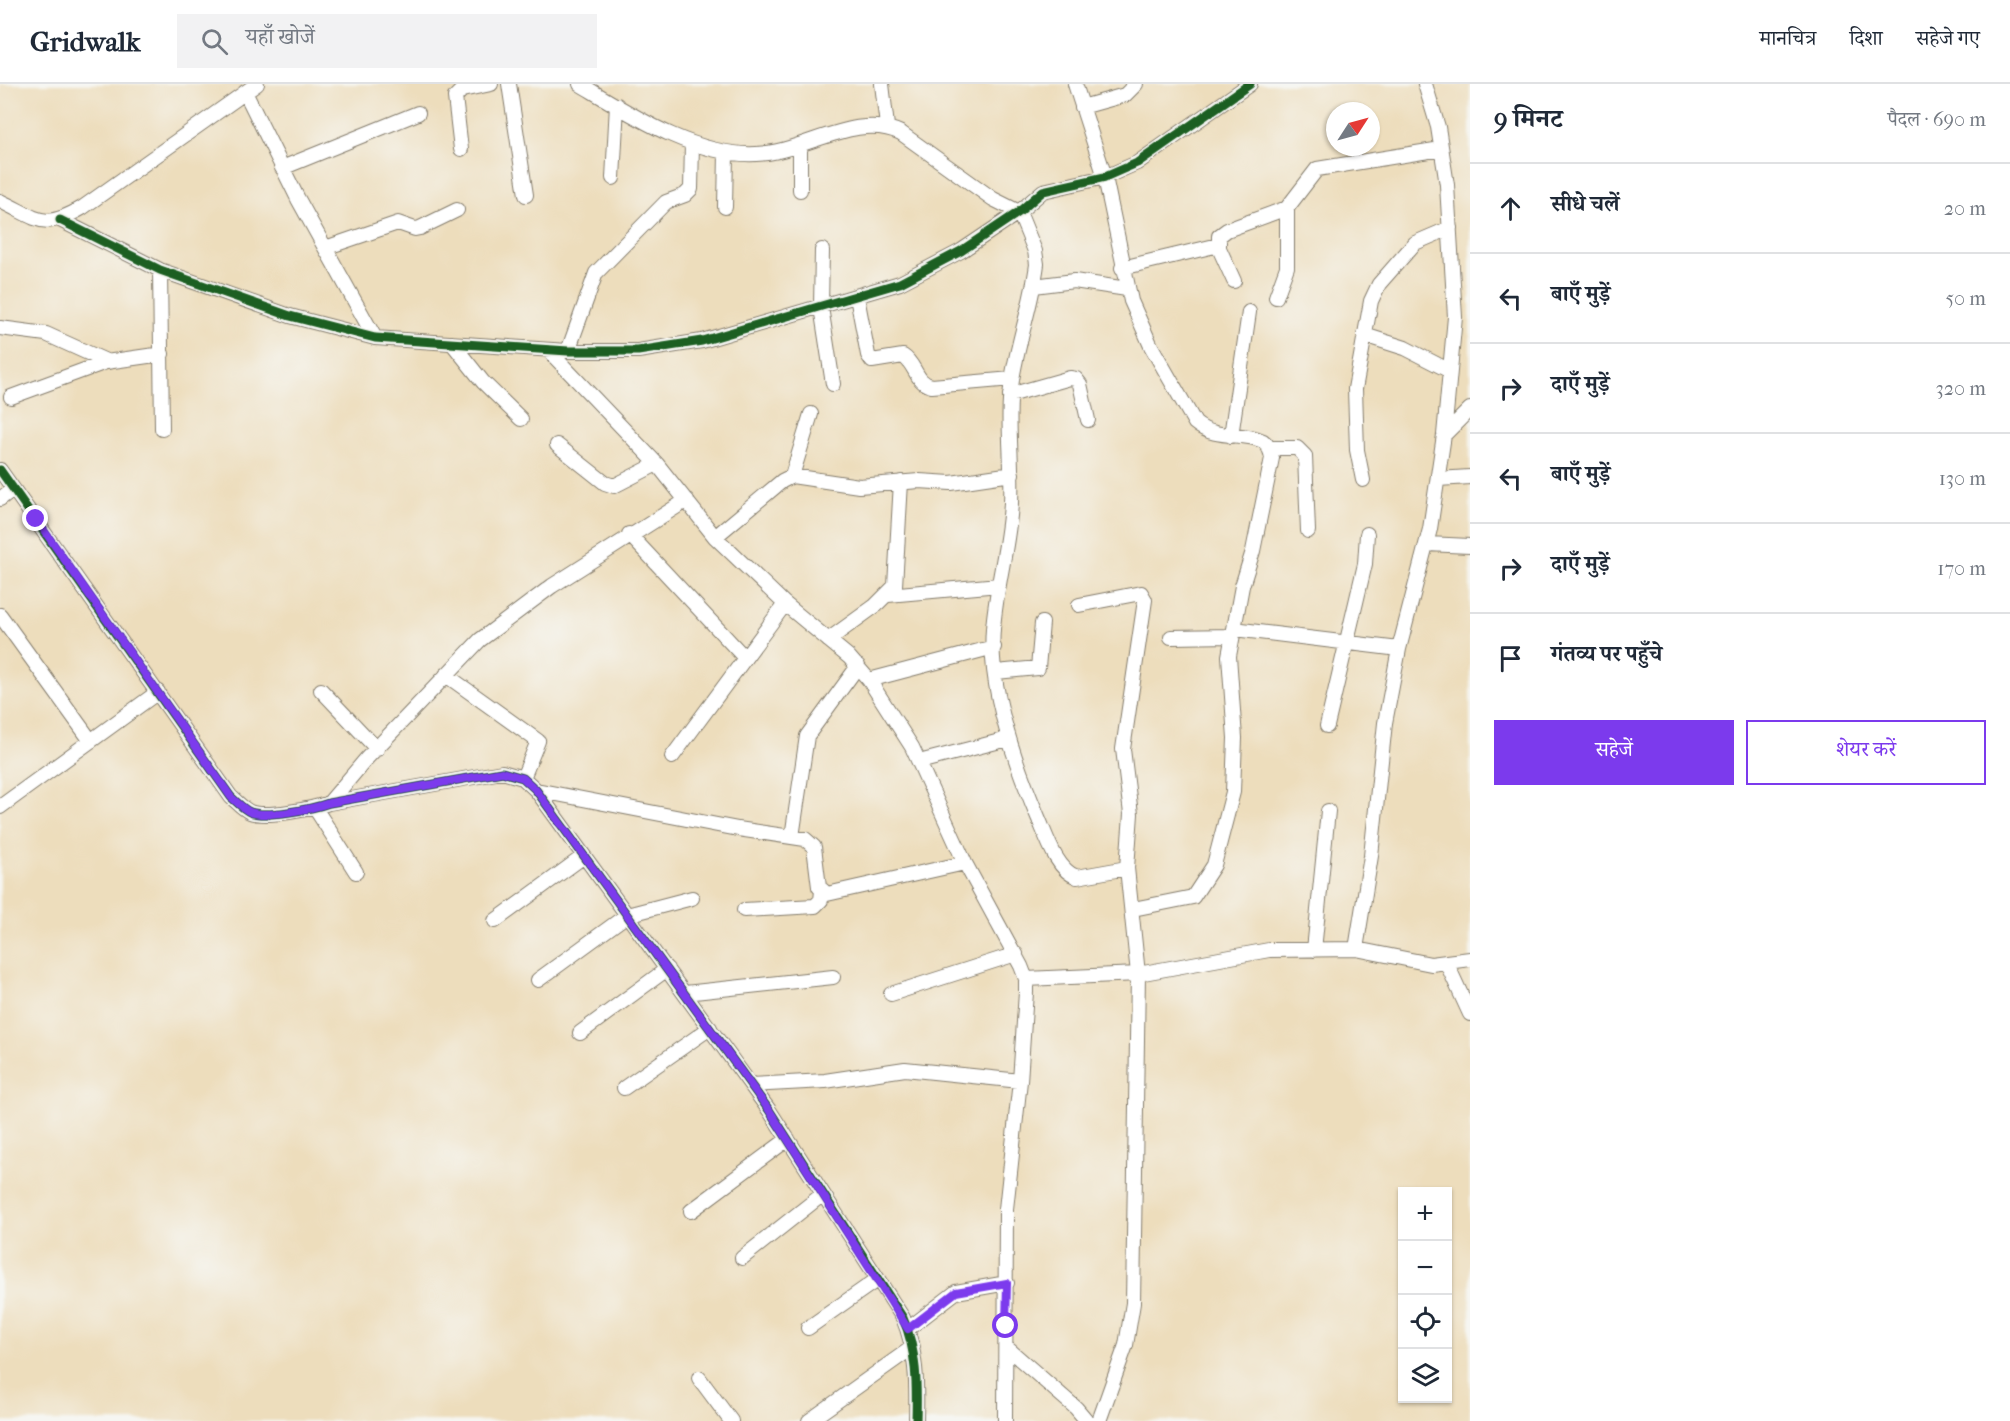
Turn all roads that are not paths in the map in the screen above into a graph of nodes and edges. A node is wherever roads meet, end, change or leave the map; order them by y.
1 (491, 84) edge
2 (509, 84) edge
3 (580, 84) edge
4 (882, 84) edge
5 (1075, 84) edge
6 (1136, 84) edge
7 (1250, 84) edge
8 (1425, 84) edge
9 (251, 88) edge
10 (617, 105) junction
11 (1082, 107) junction
12 (418, 113) dead end
13 (887, 126) junction
14 (692, 144) junction
15 (800, 145) junction
16 (461, 149) dead end
17 (1441, 149) junction
18 (726, 152) junction
19 (282, 168) junction
20 (1105, 177) junction
21 (613, 178) dead end
22 (800, 190) dead end
23 (526, 195) dead end
24 (0, 201) edge
25 (725, 207) dead end
26 (1287, 208) junction
27 (457, 210) dead end
28 (1019, 212) junction
29 (60, 220) junction
30 (1450, 228) junction
31 (1219, 245) junction
32 (325, 248) junction
33 (822, 250) dead end
34 (1122, 268) junction
35 (160, 270) junction
36 (1234, 281) dead end
37 (1034, 286) junction
38 (1127, 289) junction
39 (857, 297) junction
40 (1276, 297) dead end
41 (821, 307) junction
42 (1249, 312) dead end
43 (0, 328) edge
44 (1364, 334) junction
45 (375, 338) junction
46 (452, 343) junction
47 (548, 350) junction
48 (568, 351) junction
49 (162, 354) junction
50 (108, 362) junction
51 (1448, 370) junction
52 (1012, 379) junction
53 (833, 384) dead end
54 (1010, 395) junction
55 (11, 397) dead end
56 (1470, 410) edge
57 (811, 414) dead end
58 (521, 419) dead end
59 (1088, 420) dead end
60 (162, 429) dead end
61 (1444, 435) junction
62 (1231, 436) junction
63 (557, 445) dead end
64 (1270, 448) junction
65 (657, 464) junction
66 (0, 470) edge
67 (1012, 474) junction
68 (792, 476) junction
69 (1470, 477) edge
70 (1438, 479) junction
71 (1363, 480) dead end
72 (901, 482) junction
73 (13, 489) junction
74 (0, 499) edge
75 (687, 500) junction
76 (1308, 531) dead end
77 (629, 534) junction
78 (1367, 534) dead end
79 (715, 537) junction
80 (1427, 544) junction
81 (1470, 546) edge
82 (999, 585) junction
83 (888, 595) junction
84 (785, 604) junction
85 (1079, 604) dead end
86 (0, 615) edge
87 (1042, 623) dead end
88 (1233, 632) junction
89 (1171, 637) dead end
90 (828, 640) junction
91 (1346, 644) junction
92 (994, 647) junction
93 (1399, 649) junction
94 (745, 658) junction
95 (858, 666) junction
96 (996, 672) junction
97 (446, 675) junction
98 (869, 680) junction
99 (321, 690) dead end
100 (158, 692) junction
101 (1326, 726) dead end
102 (1008, 739) junction
103 (91, 741) junction
104 (377, 748) junction
105 (672, 757) dead end
106 (919, 762) junction
107 (523, 778) junction
108 (536, 790) junction
109 (329, 803) junction
110 (0, 807) edge
111 (315, 808) junction
112 (1328, 811) dead end
113 (792, 837) junction
114 (584, 856) junction
115 (965, 863) junction
116 (1127, 868) junction
117 (356, 872) dead end
118 (822, 891) junction
119 (692, 898) dead end
120 (1133, 909) junction
121 (744, 910) dead end
122 (627, 915) junction
123 (495, 921) dead end
124 (1356, 949) junction
125 (1314, 950) junction
126 (1016, 954) junction
127 (1470, 958) edge
128 (1447, 964) junction
129 (667, 969) junction
130 (1138, 974) junction
131 (833, 977) dead end
132 (1026, 979) junction
133 (538, 980) dead end
134 (685, 993) junction
135 (891, 994) dead end
136 (1470, 1014) edge
137 (710, 1028) junction
138 (580, 1033) dead end
139 (1020, 1081) junction
140 (751, 1084) junction
141 (624, 1088) dead end
142 (788, 1139) junction
143 (823, 1194) junction
144 (691, 1211) dead end
145 (742, 1258) dead end
146 (878, 1279) junction
147 (1007, 1283) junction
148 (808, 1328) dead end
149 (908, 1329) junction
150 (913, 1347) junction
151 (1006, 1347) junction
152 (699, 1378) dead end
153 (731, 1421) edge
154 (808, 1421) edge
155 (916, 1421) edge
156 (1005, 1421) edge
157 (1087, 1421) edge
158 (1099, 1421) edge

1 - 16 street
2 - 23 street
3 - 10 street
4 - 13 street
5 - 11 street
6 - 11 street
7 - 20 street
8 - 17 street
9 - 19 street
9 - 29 street
10 - 14 street
10 - 21 street
11 - 20 street
12 - 19 street
13 - 15 street
13 - 28 street
14 - 18 street
14 - 48 street
15 - 18 street
15 - 22 street
17 - 26 street
17 - 30 street
18 - 25 street
19 - 32 street
20 - 28 street
20 - 34 street
24 - 29 street
26 - 31 street
26 - 40 street
27 - 32 street
28 - 37 street
28 - 39 street
29 - 35 street
30 - 44 street
30 - 51 street
31 - 34 street
31 - 36 street
32 - 45 street
33 - 41 street
34 - 38 street
35 - 45 street
35 - 49 street
37 - 38 street
37 - 52 street
38 - 62 street
39 - 41 street
39 - 52 street
41 - 48 street
41 - 53 street
42 - 62 street
43 - 50 street
44 - 51 street
44 - 71 street
45 - 46 street
46 - 47 street
46 - 58 street
47 - 48 street
47 - 65 street
49 - 50 street
49 - 60 street
50 - 55 street
51 - 61 street
52 - 54 street
54 - 59 street
54 - 67 street
56 - 61 street
57 - 68 street
61 - 70 street
62 - 64 street
63 - 65 street
64 - 76 street
64 - 88 street
65 - 75 street
66 - 73 street
67 - 72 street
67 - 82 street
68 - 72 street
68 - 79 street
69 - 70 street
70 - 80 street
72 - 83 street
73 - 74 street
73 - 100 street
75 - 77 street
75 - 79 street
77 - 94 street
77 - 97 street
78 - 91 street
79 - 84 street
80 - 81 street
80 - 93 street
82 - 83 street
82 - 92 street
83 - 90 street
84 - 90 street
84 - 94 street
85 - 116 street
86 - 103 street
87 - 96 street
88 - 89 street
88 - 91 street
88 - 120 street
90 - 95 street
91 - 93 street
91 - 101 street
92 - 96 street
92 - 98 street
93 - 124 street
94 - 105 street
95 - 98 street
95 - 113 street
96 - 102 street
97 - 104 street
97 - 107 street
98 - 106 street
99 - 104 street
100 - 103 street
100 - 111 street
102 - 106 street
102 - 116 street
103 - 110 street
104 - 109 street
106 - 115 street
107 - 108 street
107 - 109 street
108 - 113 street
108 - 114 street
109 - 111 street
111 - 117 street
112 - 125 street
113 - 118 street
114 - 122 street
114 - 123 street
115 - 118 street
115 - 126 street
116 - 120 street
118 - 121 street
119 - 122 street
120 - 130 street
122 - 129 street
122 - 133 street
124 - 125 street
124 - 128 street
125 - 130 street
126 - 132 street
126 - 135 street
127 - 128 street
128 - 136 street
129 - 134 street
129 - 138 street
130 - 132 street
130 - 158 street
131 - 134 street
132 - 139 street
134 - 137 street
137 - 140 street
137 - 141 street
139 - 140 street
139 - 147 street
140 - 142 street
142 - 143 street
142 - 144 street
143 - 145 street
143 - 146 street
146 - 148 street
146 - 149 street
147 - 149 street
147 - 151 street
149 - 150 street
150 - 154 street
150 - 155 street
151 - 156 street
151 - 157 street
152 - 153 street

